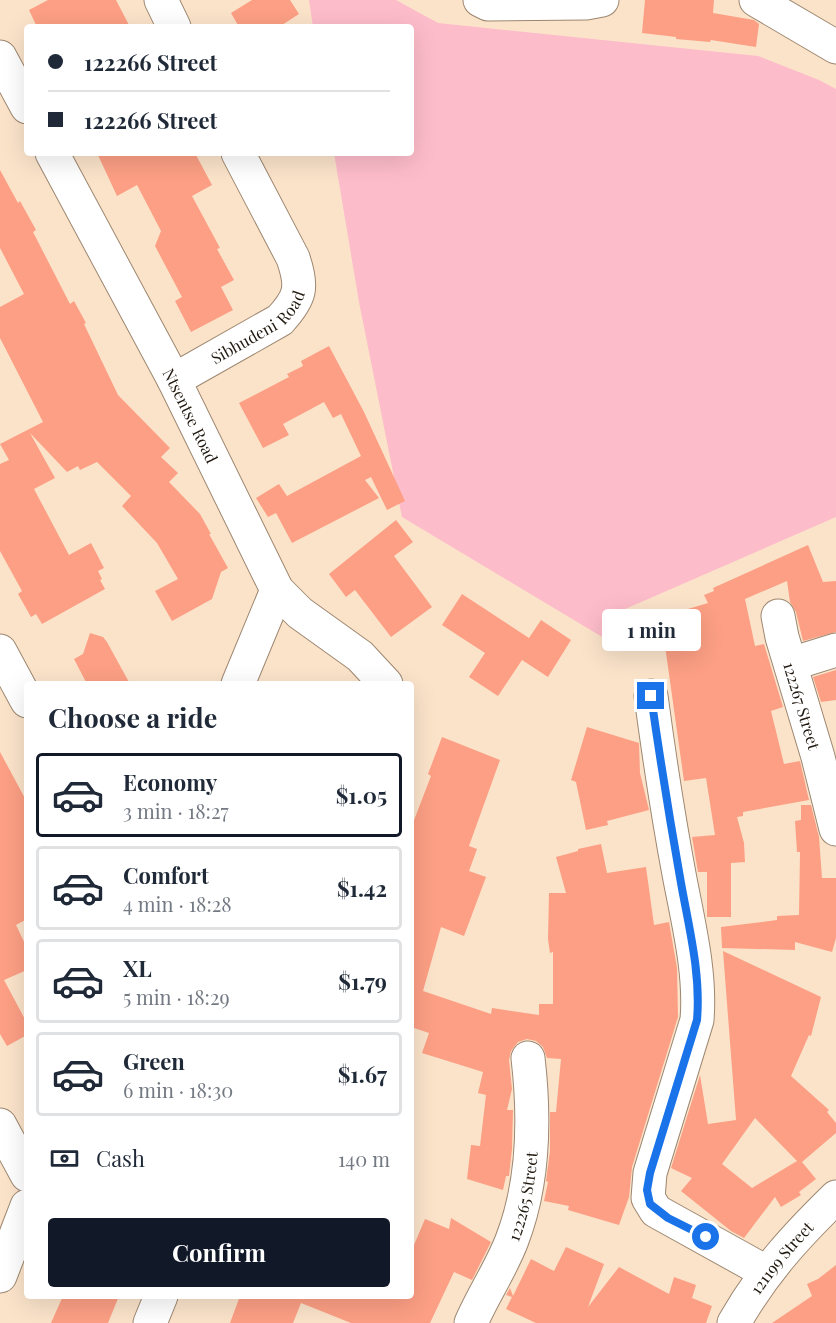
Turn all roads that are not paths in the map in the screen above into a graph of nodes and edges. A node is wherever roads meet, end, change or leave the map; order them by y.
1 (160, 0) edge
2 (480, 0) edge
3 (602, 0) edge
4 (756, 0) edge
5 (172, 24) edge
6 (836, 47) edge
7 (0, 57) edge
8 (24, 101) edge
9 (54, 156) edge
10 (240, 156) edge
11 (174, 380) junction
12 (277, 590) junction
13 (778, 616) dead end
14 (836, 650) edge
15 (0, 651) edge
16 (791, 664) junction
17 (239, 681) edge
18 (383, 681) edge
19 (24, 695) edge
20 (651, 696) dead end
21 (827, 754) edge
22 (836, 829) edge
23 (528, 1058) dead end
24 (0, 1125) edge
25 (24, 1169) edge
26 (836, 1197) edge
27 (24, 1214) edge
28 (766, 1272) junction
29 (0, 1276) edge
30 (160, 1299) edge
31 (150, 1323) edge
32 (471, 1323) edge
33 (734, 1323) edge

1 - 5 street
2 - 3 street
4 - 6 street
7 - 8 street
9 - 11 street, Ntsentse Road
10 - 11 street, Sibhudeni Road
11 - 12 street, Ntsentse Road
12 - 17 street
12 - 18 street, Ntsentse Road
13 - 16 street, 122267 Street
14 - 16 street
15 - 19 street
16 - 21 street, 122267 Street
20 - 28 street
21 - 22 street, 122267 Street
23 - 32 street, 122265 Street
24 - 25 street
26 - 28 street, 121199 Street
27 - 29 street
28 - 33 street, 121199 Street
30 - 31 street

